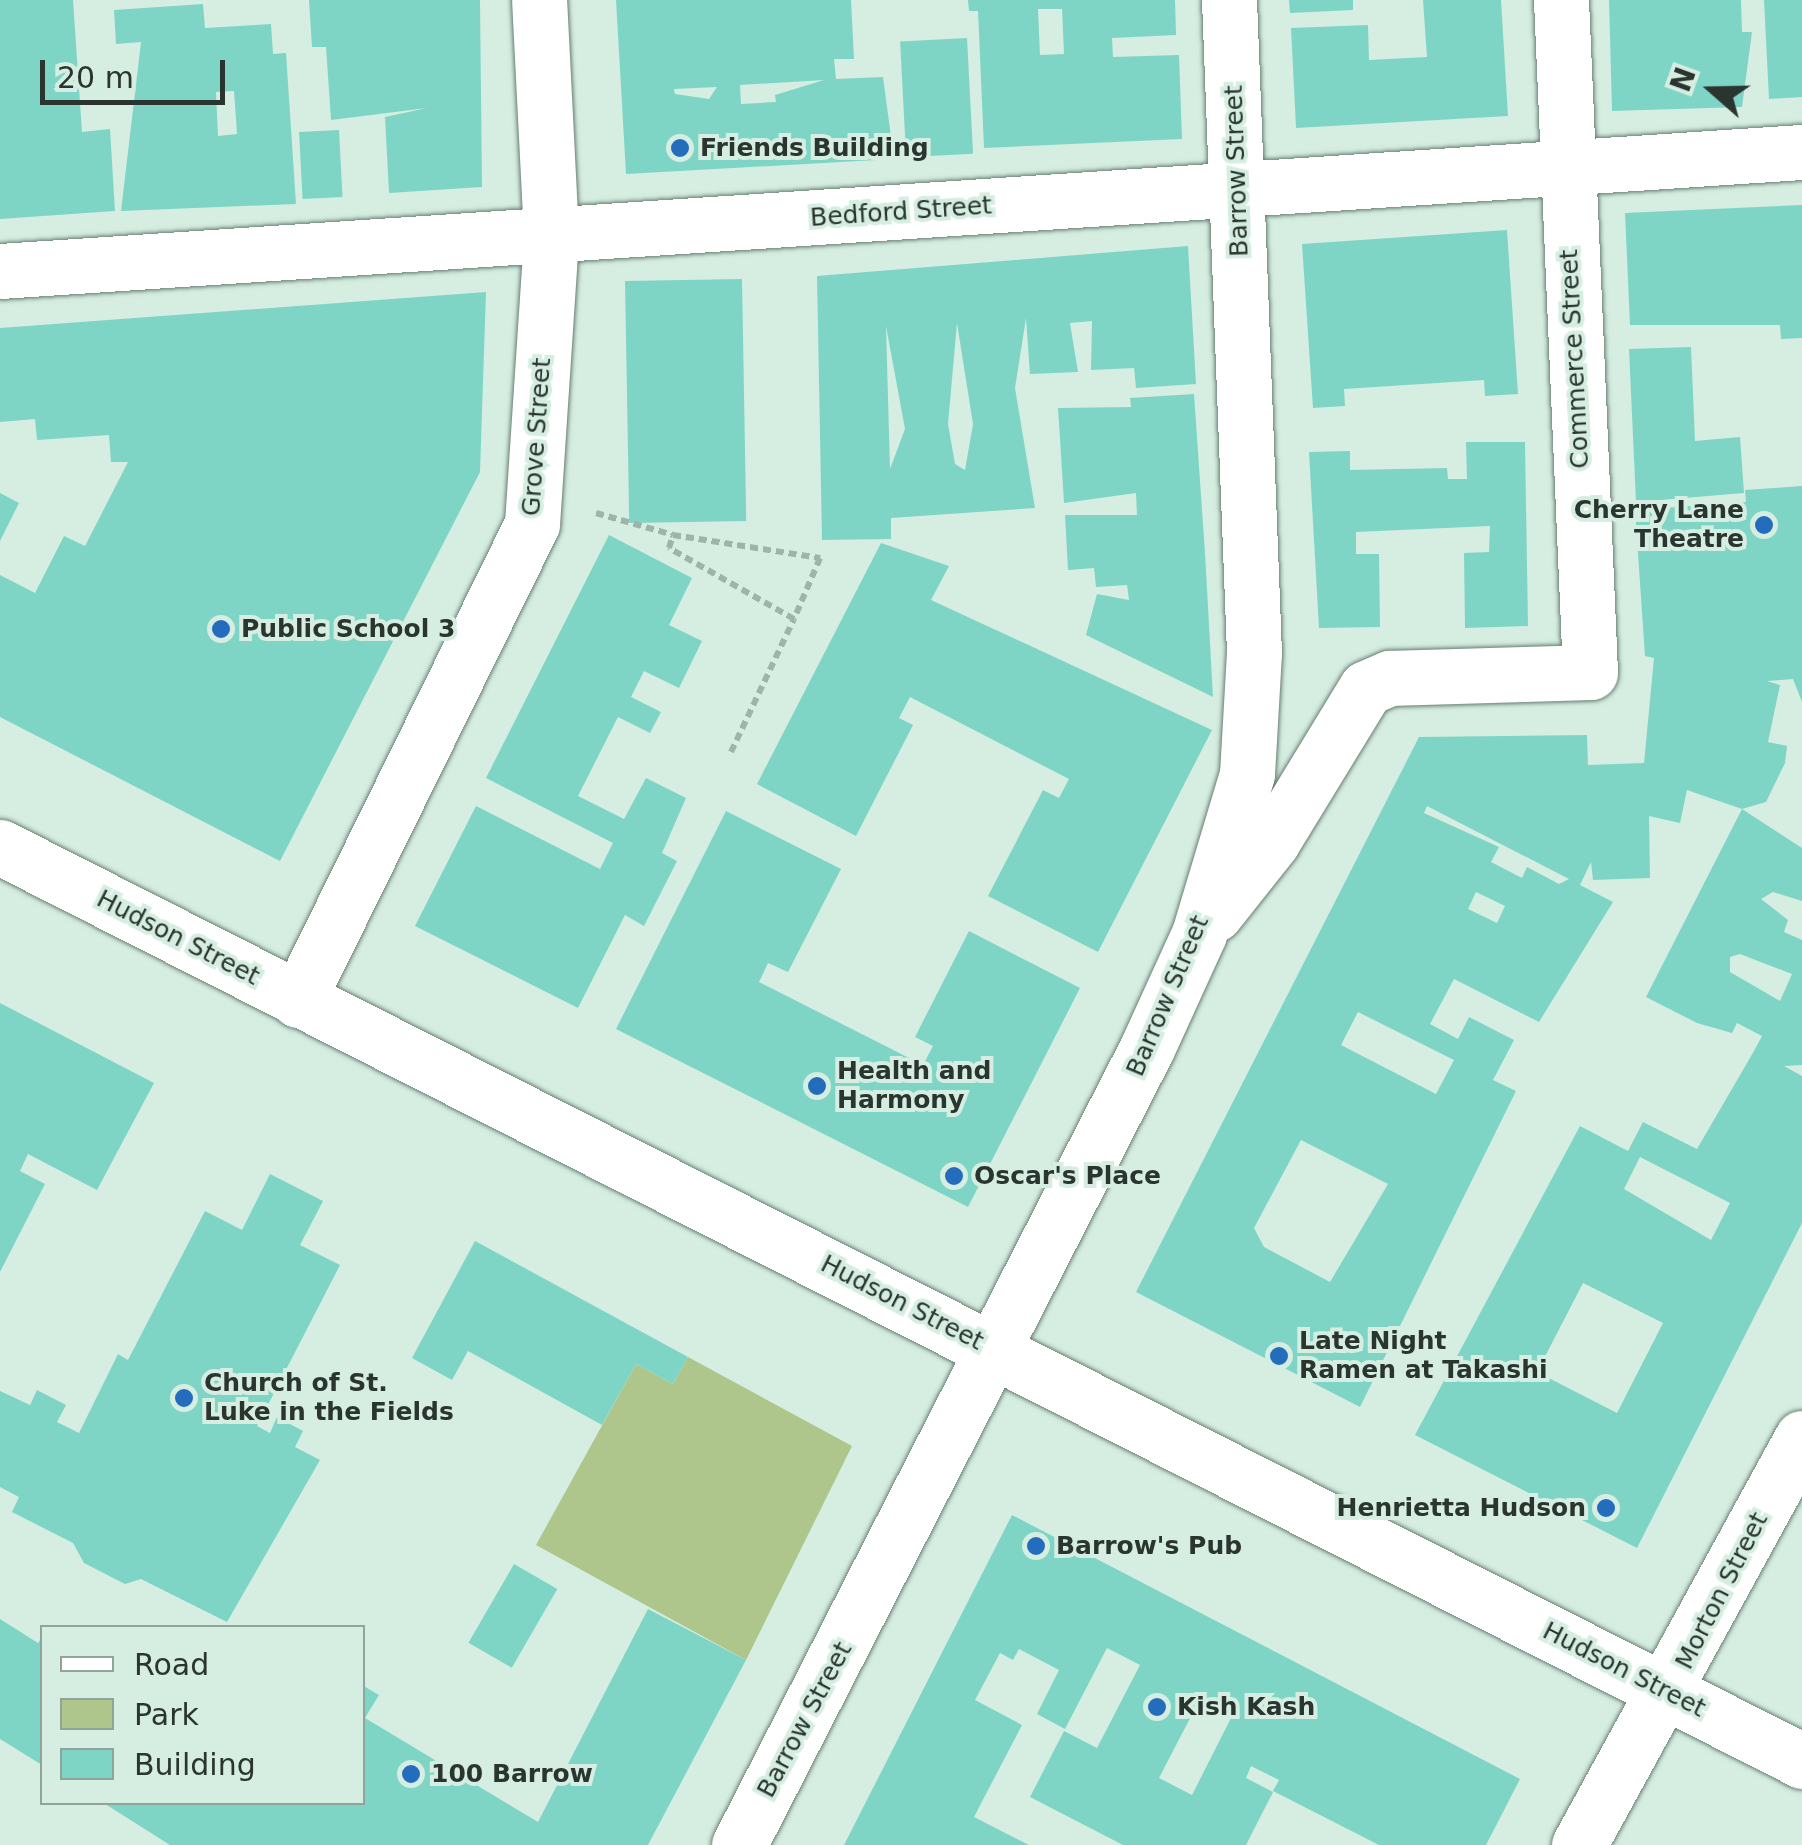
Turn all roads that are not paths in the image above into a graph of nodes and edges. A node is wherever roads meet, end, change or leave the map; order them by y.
1 (539, 0) edge
2 (1228, 0) edge
3 (1561, 0) edge
4 (1802, 152) edge
5 (1566, 168) junction
6 (1239, 189) junction
7 (551, 235) junction
8 (0, 271) edge
9 (0, 846) edge
10 (1199, 934) junction
11 (298, 1000) junction
12 (998, 1351) junction
13 (1802, 1438) edge
14 (1670, 1693) junction
15 (1802, 1761) edge
16 (740, 1845) edge
17 (1579, 1845) edge

1 - 7 street, Grove Street
2 - 6 street, Barrow Street
3 - 5 street, Commerce Street
4 - 5 street, Bedford Street
5 - 6 street, Bedford Street
5 - 10 street, Commerce Street
6 - 7 street, Bedford Street
6 - 10 street, Barrow Street
7 - 8 street, Bedford Street
7 - 11 street, Grove Street
9 - 11 street, Hudson Street
10 - 12 street, Barrow Street
11 - 12 street, Hudson Street
12 - 14 street, Hudson Street
12 - 16 street, Barrow Street
13 - 14 street, Morton Street
14 - 15 street, Hudson Street
14 - 17 street, Morton Street

